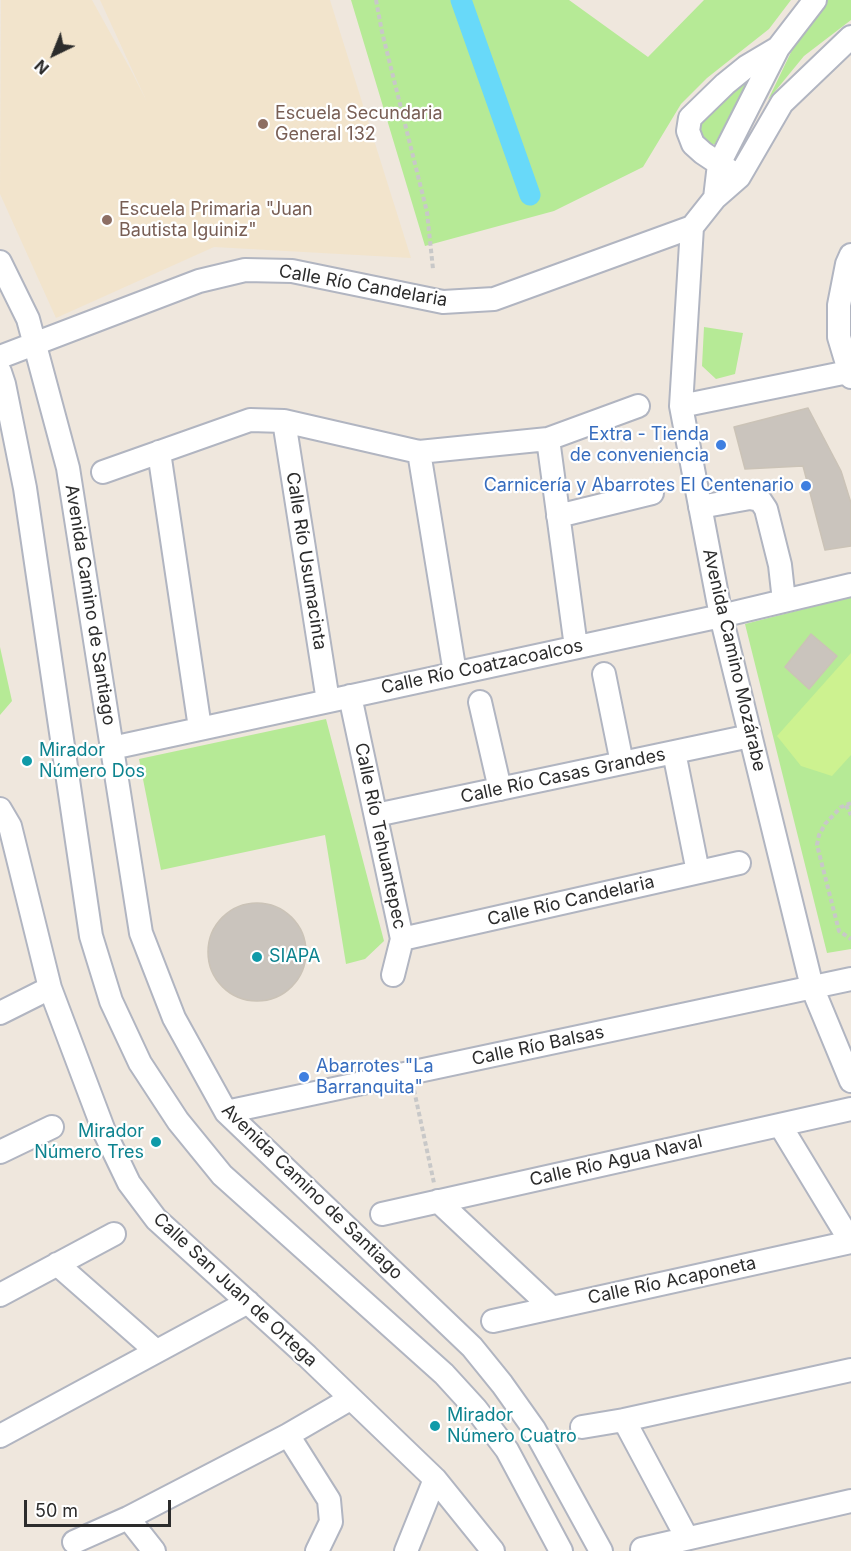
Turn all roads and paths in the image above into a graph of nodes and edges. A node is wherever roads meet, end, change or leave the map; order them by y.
1 (376, 0) edge
2 (815, 0) edge
3 (851, 37) edge
4 (778, 48) junction
5 (719, 164) junction
6 (739, 177) junction
7 (715, 198) junction
8 (692, 227) junction
9 (851, 255) edge
10 (0, 262) edge
11 (433, 269) dead end
12 (35, 344) junction
13 (0, 357) edge
14 (0, 372) edge
15 (850, 374) edge
16 (638, 406) dead end
17 (681, 406) junction
18 (284, 421) junction
19 (548, 439) junction
20 (159, 452) junction
21 (419, 452) junction
22 (103, 472) dead end
23 (652, 493) dead end
24 (700, 507) junction
25 (558, 516) junction
26 (851, 585) edge
27 (784, 601) junction
28 (721, 616) junction
29 (576, 647) junction
30 (454, 673) junction
31 (604, 674) dead end
32 (350, 696) junction
33 (328, 701) junction
34 (480, 702) dead end
35 (200, 728) junction
36 (750, 736) junction
37 (112, 748) junction
38 (674, 752) junction
39 (622, 763) junction
40 (500, 789) junction
41 (849, 804) edge
42 (0, 809) edge
43 (376, 815) junction
44 (851, 815) edge
45 (9, 859) edge
46 (739, 863) dead end
47 (698, 872) junction
48 (402, 939) junction
49 (851, 939) edge
50 (393, 975) dead end
51 (851, 979) edge
52 (812, 987) junction
53 (50, 988) junction
54 (0, 1013) edge
55 (411, 1073) junction
56 (851, 1081) edge
57 (851, 1109) edge
58 (226, 1113) junction
59 (780, 1125) junction
60 (52, 1127) dead end
61 (2, 1143) edge
62 (438, 1201) junction
63 (382, 1214) dead end
64 (114, 1234) dead end
65 (851, 1242) edge
66 (57, 1264) junction
67 (0, 1295) edge
68 (248, 1302) junction
69 (552, 1308) junction
70 (494, 1321) dead end
71 (156, 1351) junction
72 (851, 1370) edge
73 (350, 1399) junction
74 (624, 1420) junction
75 (6, 1425) edge
76 (582, 1427) dead end
77 (288, 1435) junction
78 (435, 1479) junction
79 (851, 1502) edge
80 (128, 1518) junction
81 (687, 1538) junction
82 (74, 1542) dead end
83 (642, 1549) dead end
84 (154, 1551) edge
85 (317, 1551) edge
86 (406, 1551) edge
87 (493, 1551) edge
88 (561, 1551) edge
89 (601, 1551) edge

1 - 11 path
2 - 4 street
3 - 6 street
4 - 5 street
4 - 5 street
5 - 6 street
5 - 7 street
6 - 7 street
7 - 8 street
8 - 12 street, Calle Río Candelaria
8 - 17 street, Avenida Camino Mozárabe
9 - 15 street
10 - 12 street, Avenida Camino de Santiago
12 - 13 street, Calle Río Candelaria
12 - 37 street, Avenida Camino de Santiago
14 - 88 street
15 - 17 street
16 - 19 street
17 - 24 street, Avenida Camino Mozárabe
18 - 20 street
18 - 21 street
18 - 33 street, Calle Río Usumacinta
19 - 21 street
19 - 25 street
20 - 22 street
20 - 35 street
21 - 30 street
23 - 25 street
24 - 27 street
24 - 28 street, Avenida Camino Mozárabe
25 - 29 street
26 - 27 street, Calle Río Coatzacoalcos
27 - 28 street, Calle Río Coatzacoalcos
28 - 29 street, Calle Río Coatzacoalcos
28 - 36 street, Avenida Camino Mozárabe
29 - 30 street, Calle Río Coatzacoalcos
30 - 32 street, Calle Río Coatzacoalcos
31 - 39 street
32 - 33 street, Calle Río Coatzacoalcos
32 - 43 street, Calle Río Tehuantepec
33 - 35 street, Calle Río Coatzacoalcos
34 - 40 street
35 - 37 street, Calle Río Coatzacoalcos
36 - 38 street, Calle Río Casas Grandes
36 - 52 street, Avenida Camino Mozárabe
37 - 58 street, Avenida Camino de Santiago
38 - 39 street, Calle Río Casas Grandes
38 - 47 street
39 - 40 street, Calle Río Casas Grandes
40 - 43 street, Calle Río Casas Grandes
41 - 44 path
41 - 49 path
42 - 45 street, Calle San Juan de Ortega
43 - 48 street, Calle Río Tehuantepec
45 - 53 street, Calle San Juan de Ortega
46 - 47 street, Calle Río Candelaria
47 - 48 street, Calle Río Candelaria
48 - 50 street, Calle Río Tehuantepec
51 - 52 street, Calle Río Balsas
52 - 55 street, Calle Río Balsas
52 - 56 street, Avenida Camino Mozárabe
53 - 54 street
53 - 68 street, Calle San Juan de Ortega
55 - 58 street, Calle Río Balsas
55 - 62 path
57 - 59 street, Calle Río Agua Naval
58 - 89 street, Avenida Camino de Santiago
59 - 62 street, Calle Río Agua Naval
59 - 65 street
60 - 61 street
62 - 63 street, Calle Río Agua Naval
62 - 69 street
64 - 66 street
65 - 69 street, Calle Río Acaponeta
66 - 67 street
66 - 71 street
68 - 71 street
68 - 73 street, Calle San Juan de Ortega
69 - 70 street, Calle Río Acaponeta
71 - 75 street
72 - 74 street
73 - 77 street
73 - 78 street, Calle San Juan de Ortega
74 - 76 street
74 - 81 street
77 - 80 street
77 - 85 street
78 - 86 street
78 - 87 street, Calle San Juan de Ortega
79 - 81 street
80 - 82 street
80 - 84 street
81 - 83 street

